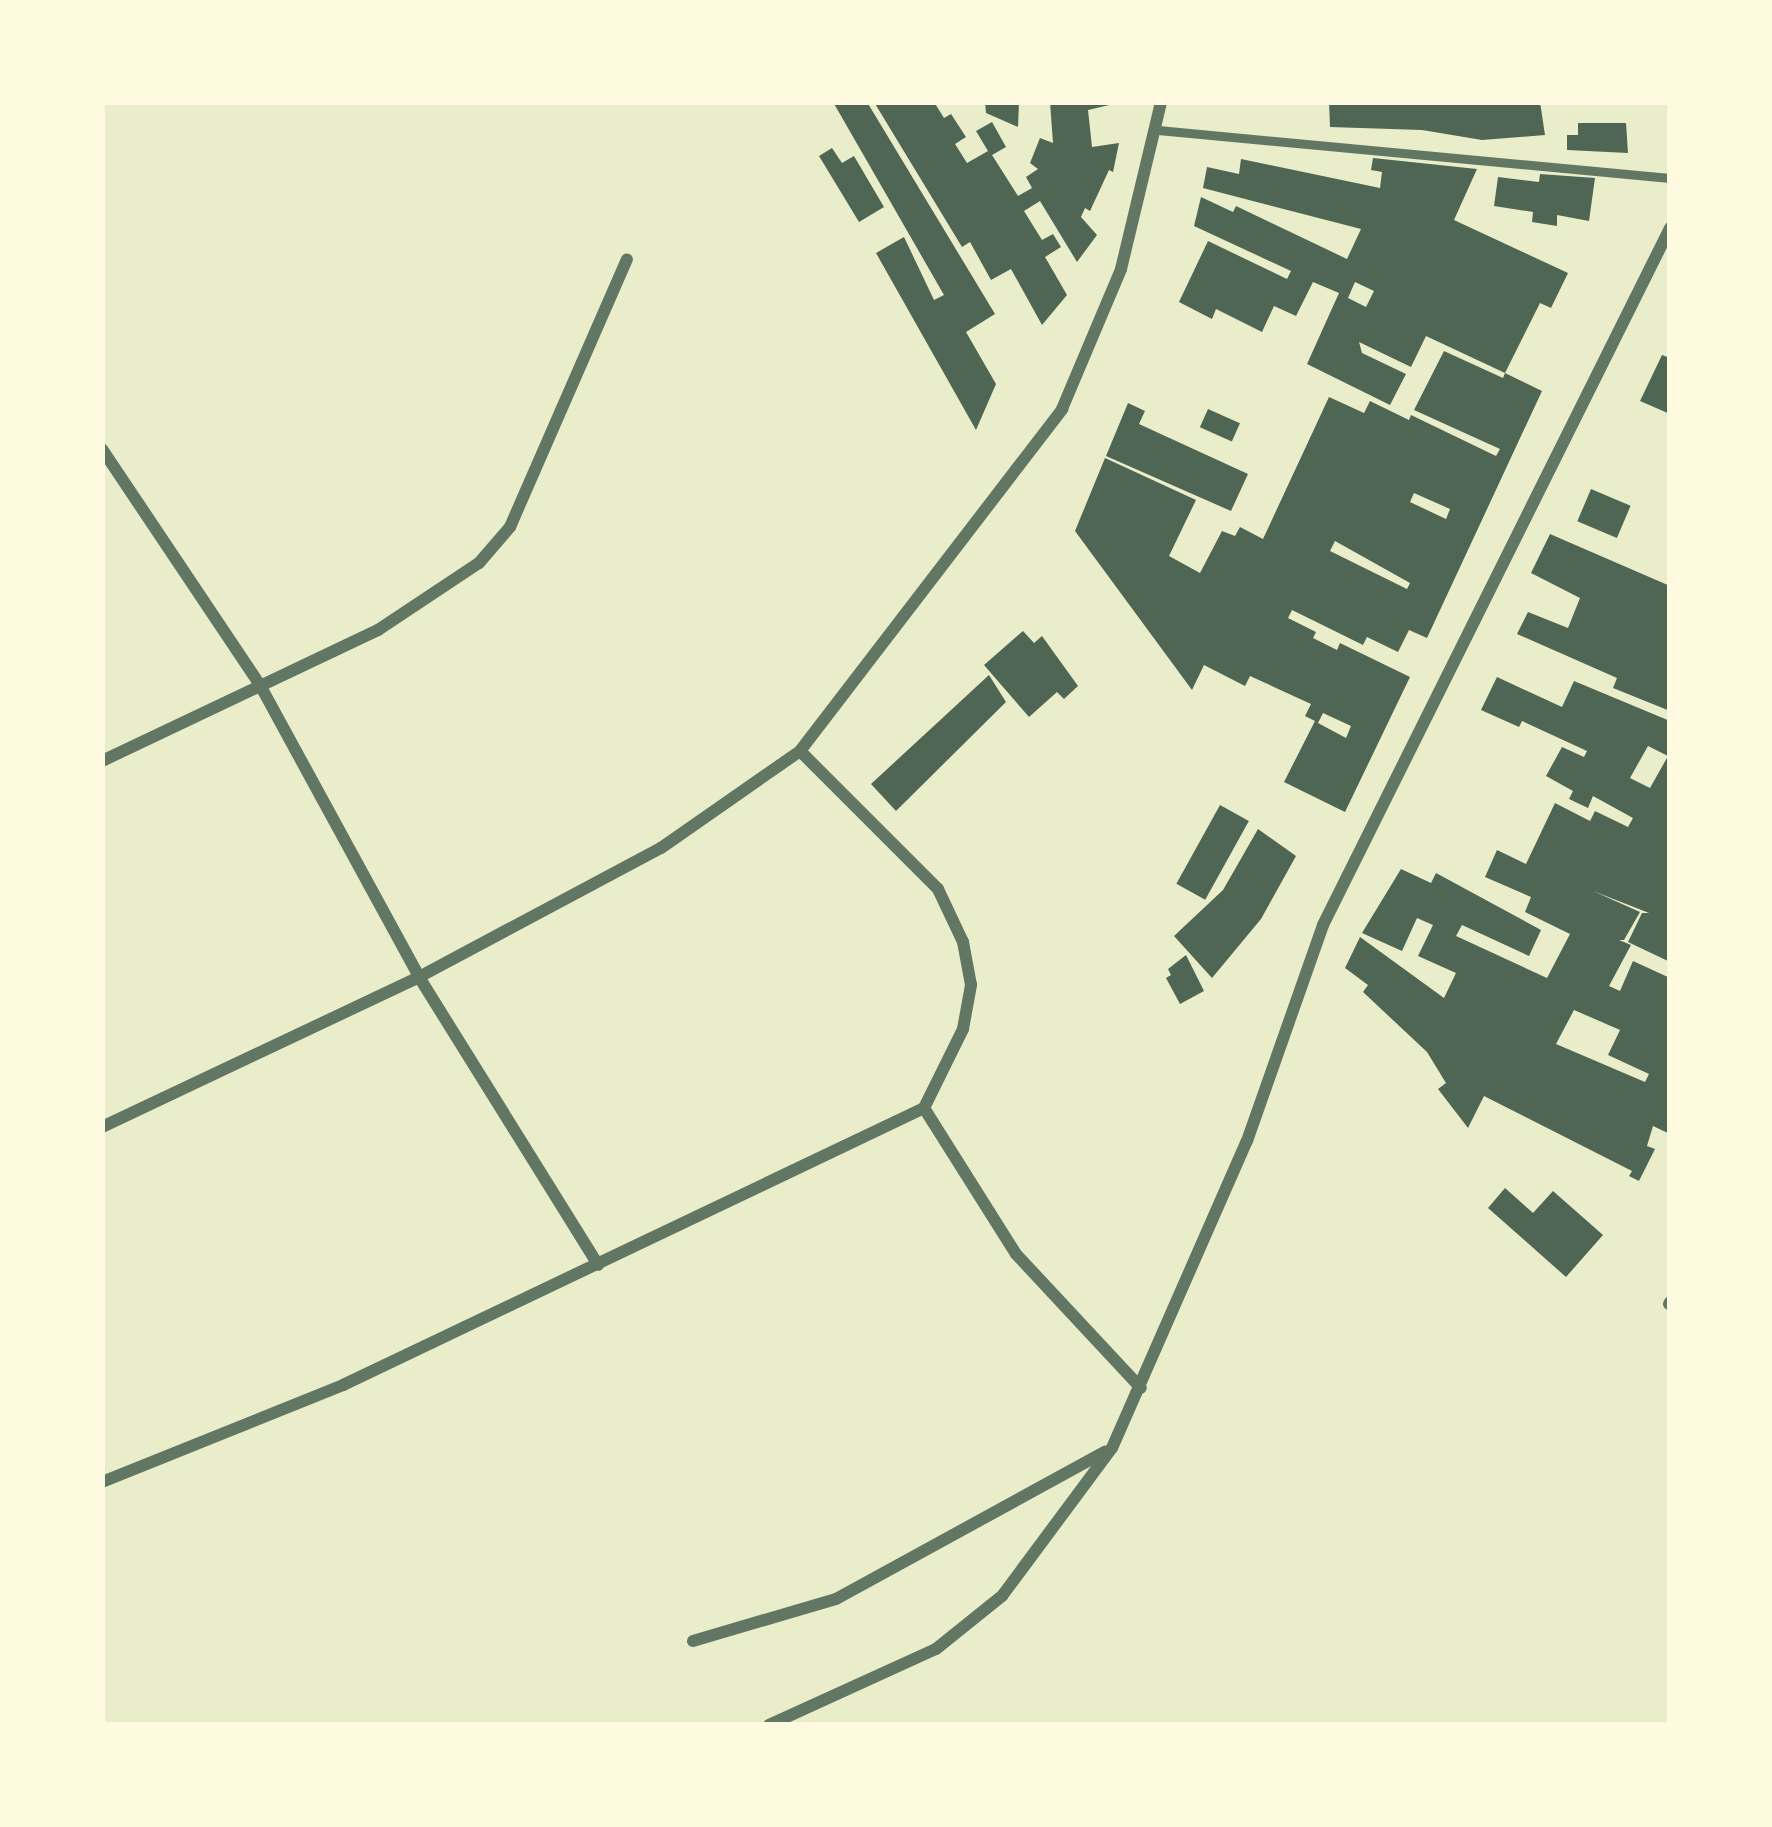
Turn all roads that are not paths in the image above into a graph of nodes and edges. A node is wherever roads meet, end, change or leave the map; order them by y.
1 (1161, 102) edge
2 (1158, 130) junction
3 (1670, 178) edge
4 (1670, 229) edge
5 (627, 259) dead end
6 (102, 448) edge
7 (260, 685) junction
8 (800, 751) junction
9 (102, 761) edge
10 (419, 976) junction
11 (924, 1108) junction
12 (102, 1127) edge
13 (598, 1264) junction
14 (1141, 1388) junction
15 (1112, 1448) junction
16 (102, 1482) edge
17 (693, 1641) dead end
18 (769, 1725) edge

1 - 2 street
2 - 3 lane
2 - 8 street
4 - 14 street
5 - 7 street
6 - 7 street
7 - 9 street
7 - 10 street
8 - 10 street
8 - 11 street
10 - 12 street
10 - 13 street
11 - 13 street
11 - 14 street
13 - 16 street
14 - 15 street
15 - 17 street
15 - 18 street

